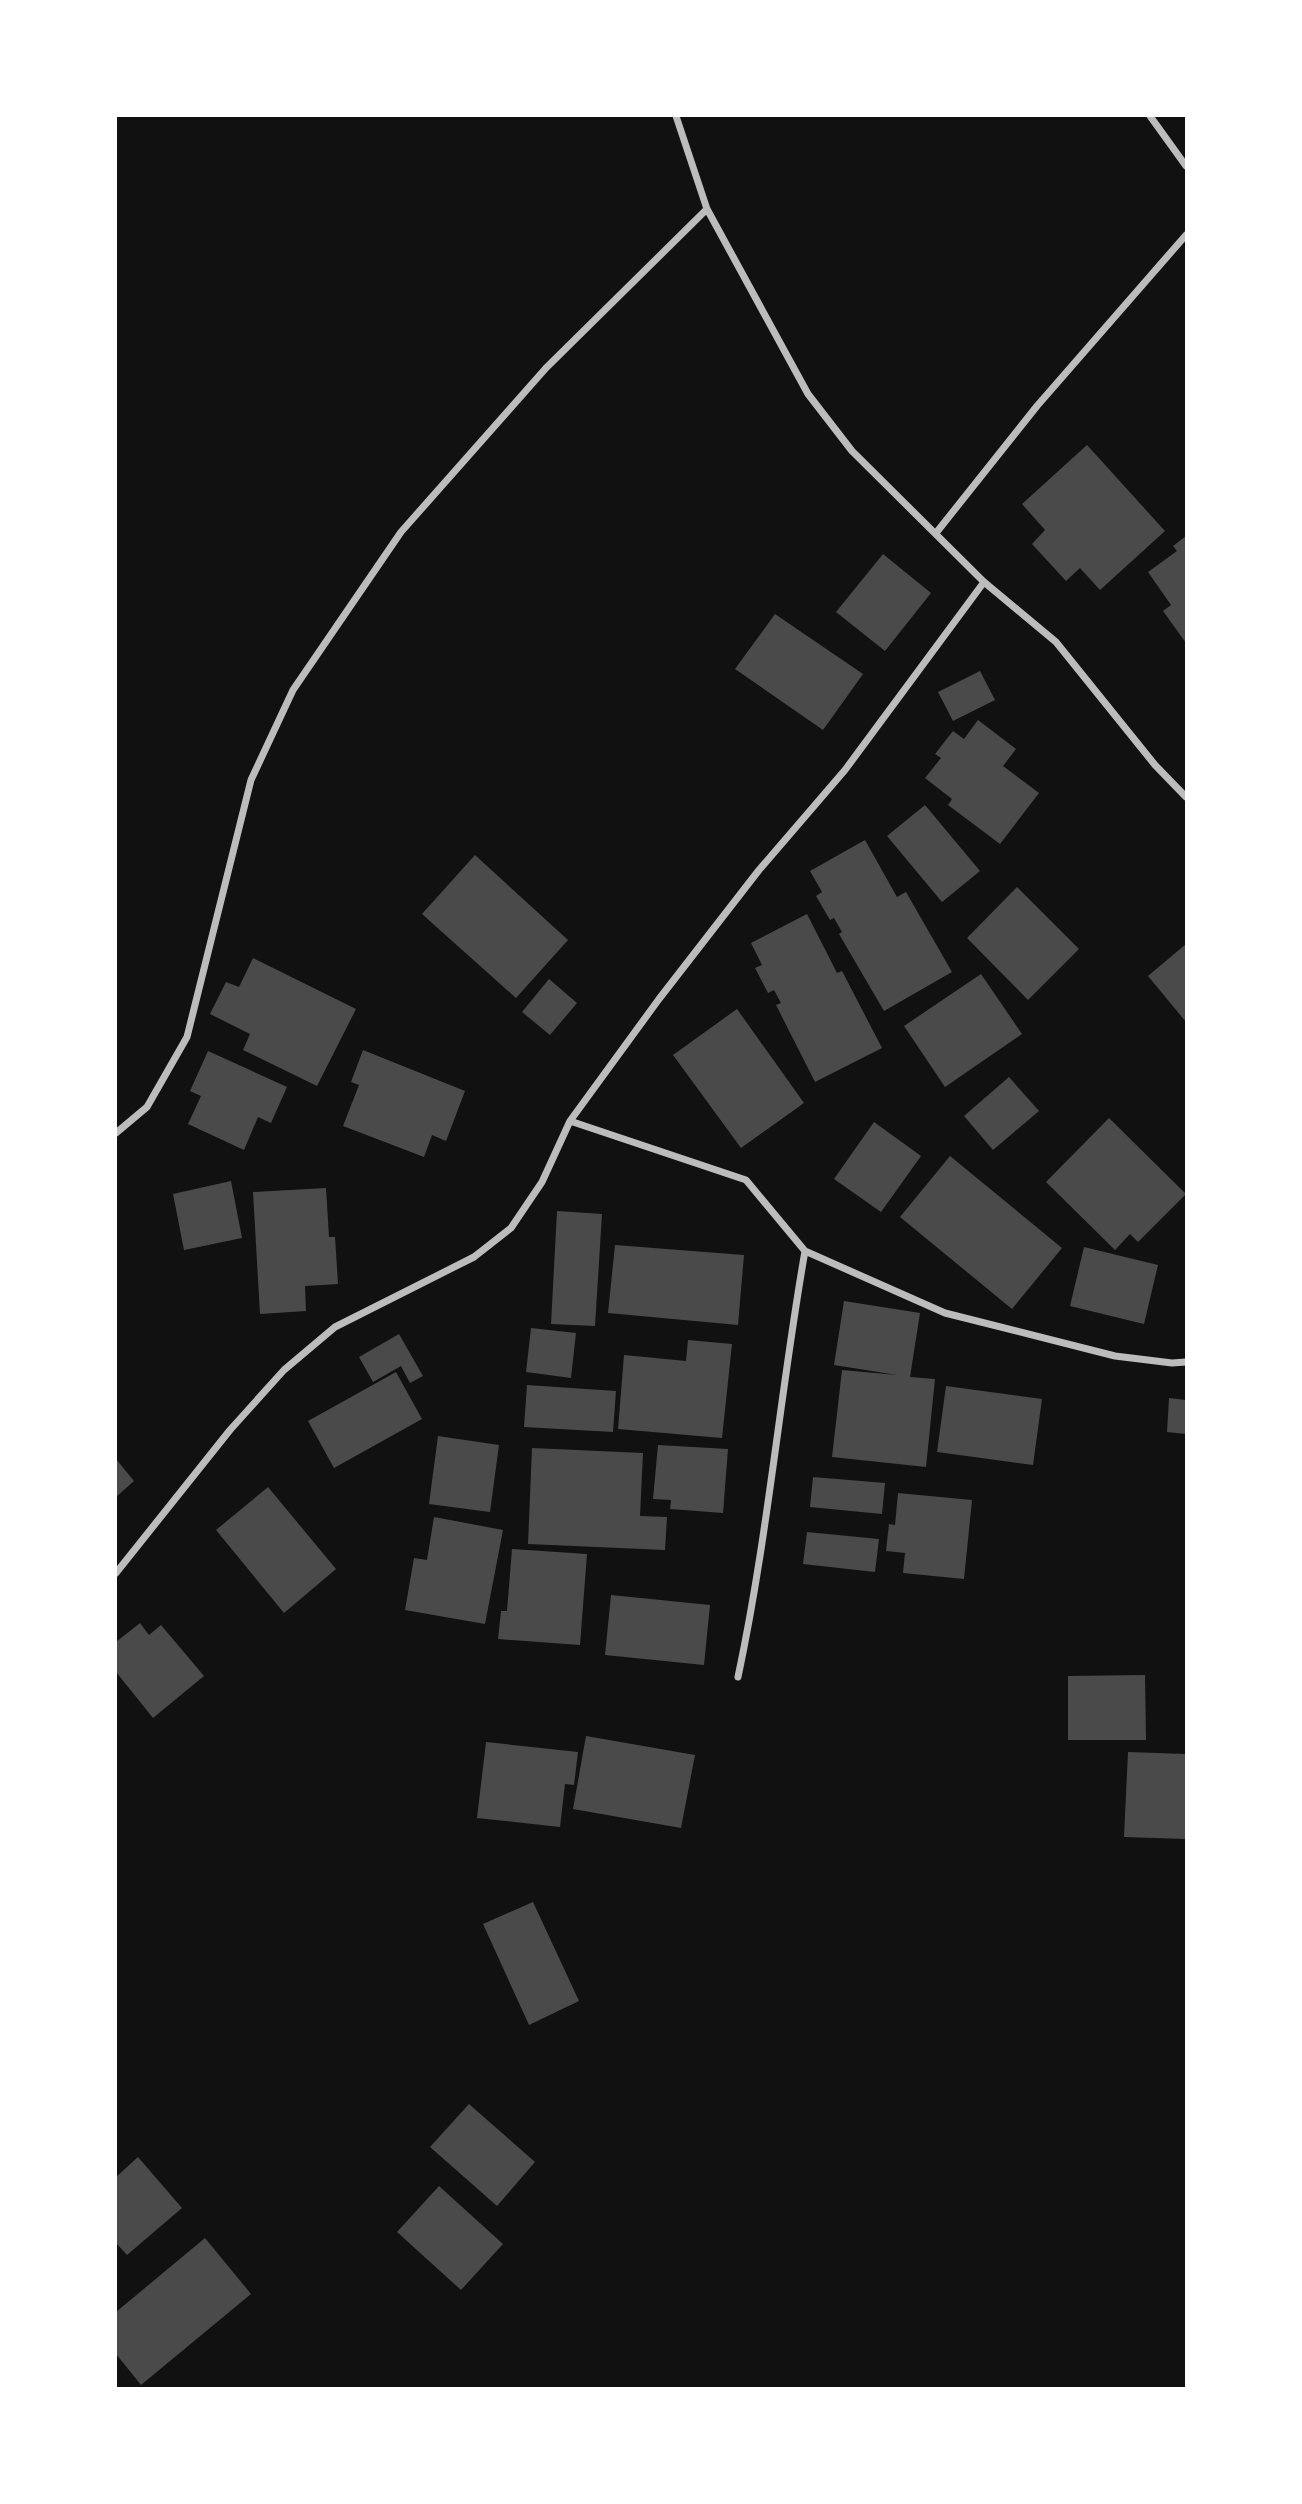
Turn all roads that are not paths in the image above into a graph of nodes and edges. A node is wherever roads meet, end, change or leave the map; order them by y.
1 (676, 116) edge
2 (1150, 116) edge
3 (1186, 166) edge
4 (707, 209) junction
5 (1186, 235) edge
6 (936, 533) junction
7 (984, 582) junction
8 (1186, 797) edge
9 (570, 1121) junction
10 (116, 1133) edge
11 (804, 1251) junction
12 (1186, 1362) edge
13 (116, 1573) edge
14 (738, 1677) dead end

1 - 4 street
2 - 3 street
4 - 6 street
4 - 10 street
5 - 6 street
6 - 7 street
7 - 8 street
7 - 9 street
9 - 11 street
9 - 13 street
11 - 12 street
11 - 14 street

